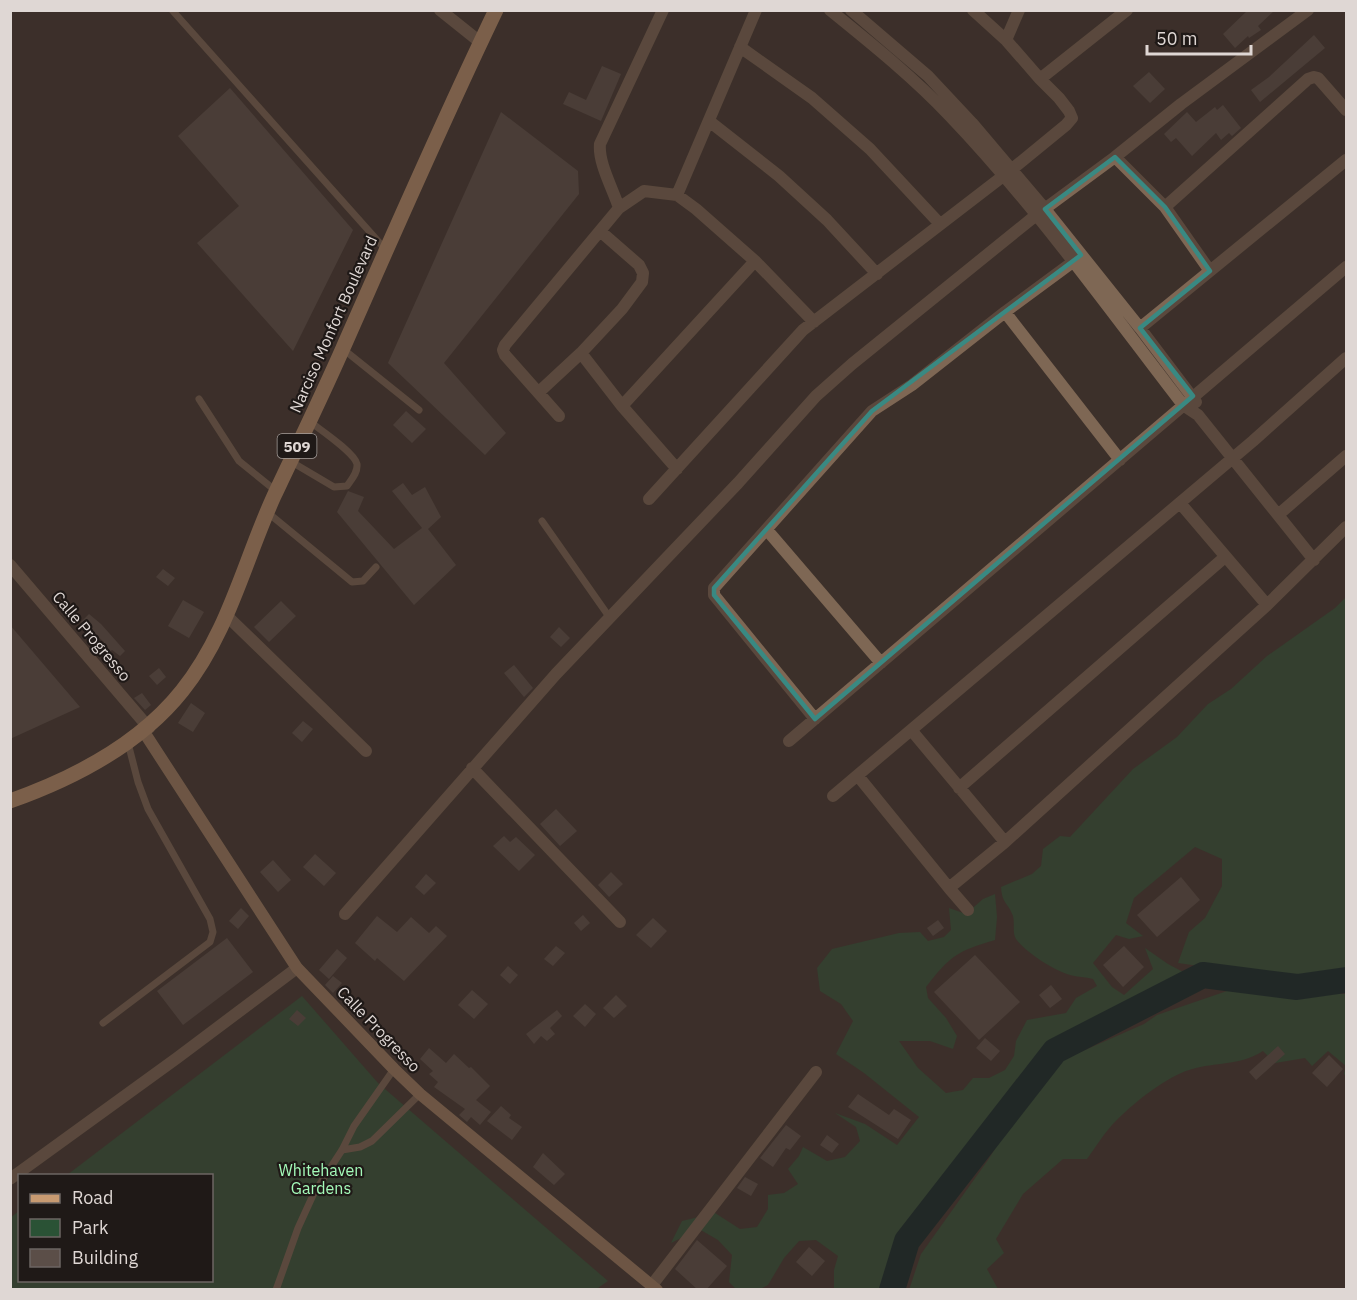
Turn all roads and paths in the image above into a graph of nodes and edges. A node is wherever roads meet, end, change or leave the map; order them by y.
1 (172, 10) edge
2 (440, 10) edge
3 (496, 10) edge
4 (663, 10) edge
5 (756, 10) edge
6 (830, 10) edge
7 (851, 10) edge
8 (974, 10) edge
9 (1019, 10) edge
10 (1128, 10) edge
11 (1308, 10) edge
12 (1006, 40) junction
13 (480, 42) junction
14 (740, 47) junction
15 (1040, 79) junction
16 (1347, 110) edge
17 (709, 121) junction
18 (1115, 157) junction
19 (1347, 159) edge
20 (1007, 173) junction
21 (677, 195) junction
22 (1165, 207) junction
23 (619, 208) junction
24 (1040, 212) junction
25 (940, 224) junction
26 (600, 231) junction
27 (386, 250) junction
28 (1077, 259) junction
29 (755, 261) junction
30 (1347, 267) edge
31 (1210, 271) junction
32 (877, 274) junction
33 (1005, 312) junction
34 (814, 322) junction
35 (1140, 328) junction
36 (343, 349) junction
37 (581, 353) junction
38 (1347, 358) edge
39 (539, 392) junction
40 (1193, 396) junction
41 (199, 399) dead end
42 (1183, 405) junction
43 (622, 406) junction
44 (419, 410) dead end
45 (1198, 415) junction
46 (559, 416) dead end
47 (309, 421) junction
48 (1347, 456) edge
49 (1233, 458) junction
50 (1120, 460) junction
51 (290, 461) junction
52 (677, 469) junction
53 (276, 491) junction
54 (649, 499) dead end
55 (1180, 503) junction
56 (267, 512) junction
57 (1278, 515) junction
58 (542, 521) dead end
59 (1347, 527) edge
60 (767, 530) junction
61 (1226, 557) junction
62 (1314, 560) junction
63 (10, 565) edge
64 (376, 567) dead end
65 (1268, 605) junction
66 (227, 616) junction
67 (610, 618) junction
68 (881, 663) junction
69 (815, 719) junction
70 (146, 730) junction
71 (912, 731) junction
72 (789, 741) dead end
73 (128, 743) junction
74 (366, 751) dead end
75 (472, 768) junction
76 (858, 776) junction
77 (959, 788) junction
78 (832, 796) dead end
79 (10, 801) edge
80 (1005, 842) junction
81 (949, 888) junction
82 (968, 910) dead end
83 (345, 914) dead end
84 (620, 922) dead end
85 (297, 968) junction
86 (103, 1023) dead end
87 (394, 1069) junction
88 (816, 1072) dead end
89 (420, 1094) junction
90 (342, 1150) junction
91 (10, 1179) edge
92 (655, 1287) edge
93 (276, 1290) edge

1 - 27 lane
2 - 13 street
3 - 13 main road, Narciso Monfort Boulevard / 509
4 - 23 street
5 - 14 street
6 - 20 street
7 - 20 street
8 - 12 street
9 - 12 street
10 - 15 street
11 - 18 street
12 - 15 street
13 - 27 main road, Narciso Monfort Boulevard / 509
14 - 17 street
14 - 25 street
15 - 20 street
16 - 22 street
17 - 21 street
17 - 32 street
18 - 22 street
18 - 24 street
19 - 31 street
20 - 24 street
20 - 25 street
21 - 23 street
21 - 29 street
22 - 31 street
23 - 26 street
24 - 28 street
24 - 67 street
25 - 32 street
26 - 37 street
26 - 39 street
27 - 36 main road, Narciso Monfort Boulevard / 509
28 - 33 street
28 - 35 street
28 - 42 street
29 - 34 street
29 - 43 street
30 - 40 street
31 - 35 street
32 - 34 street
33 - 50 street
33 - 60 street
34 - 52 street
35 - 40 street
36 - 44 lane
36 - 47 main road, Narciso Monfort Boulevard / 509
37 - 39 street
37 - 43 street
38 - 49 street
39 - 46 street
40 - 42 street
40 - 45 street
41 - 53 lane
42 - 45 street
42 - 50 street
43 - 52 street
45 - 49 street
47 - 51 main road, Narciso Monfort Boulevard / 509
47 - 51 lane
48 - 57 street
49 - 55 street
49 - 57 street
50 - 68 street
51 - 53 main road, Narciso Monfort Boulevard / 509
52 - 54 street
53 - 56 main road, Narciso Monfort Boulevard / 509
55 - 61 street
55 - 71 street
56 - 64 lane
56 - 66 main road, Narciso Monfort Boulevard / 509
57 - 62 street
58 - 67 lane
59 - 62 street
60 - 68 street
60 - 69 street
61 - 65 street
61 - 77 street
62 - 65 street
63 - 70 street, Calle Progresso
65 - 80 street
66 - 70 main road, Narciso Monfort Boulevard / 509
66 - 74 street
67 - 75 street
68 - 69 street
69 - 72 street
70 - 73 main road, Narciso Monfort Boulevard / 509
70 - 85 main road, Calle Progresso
71 - 76 street
71 - 77 street
73 - 79 main road, Narciso Monfort Boulevard / 509
73 - 86 lane
75 - 83 street
75 - 84 street
76 - 78 street
76 - 81 street
77 - 80 street
80 - 81 street
81 - 82 street
85 - 87 main road, Calle Progresso
85 - 91 street
87 - 89 main road, Calle Progresso
87 - 90 lane
88 - 92 street
89 - 90 lane
89 - 92 main road, Calle Progresso
90 - 93 lane

